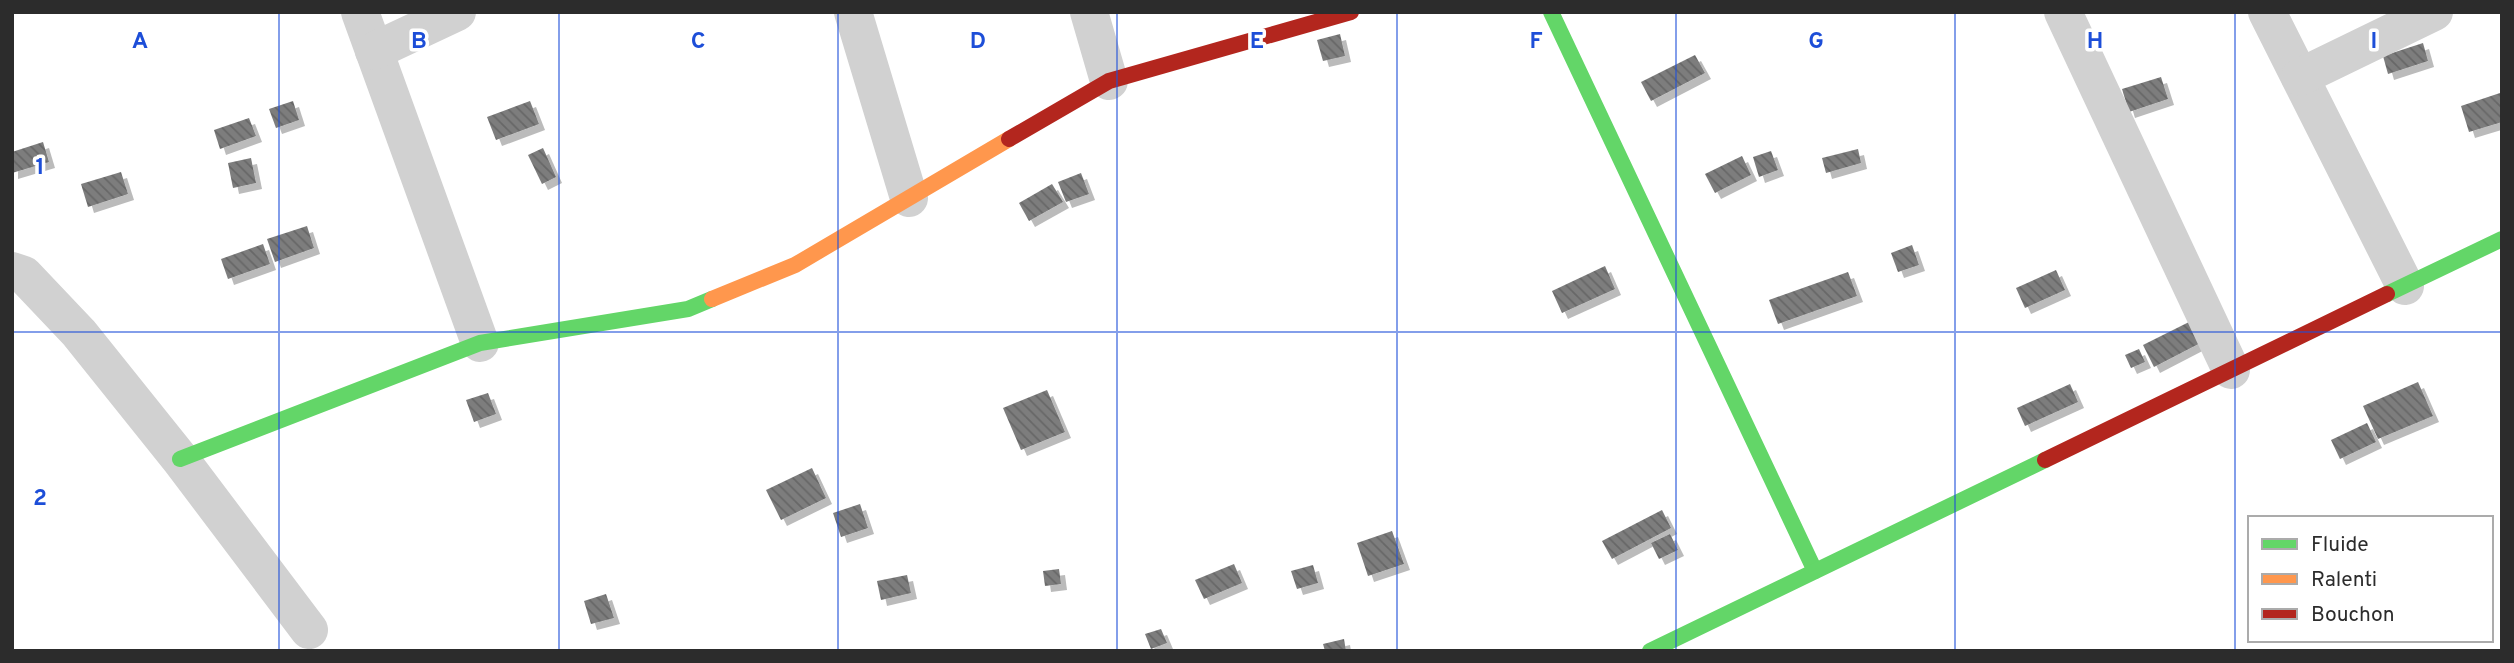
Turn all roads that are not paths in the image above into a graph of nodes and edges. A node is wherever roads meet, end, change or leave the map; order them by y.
1 (360, 12) edge
2 (457, 12) edge
3 (853, 12) edge
4 (1089, 12) edge
5 (1352, 12) edge
6 (1551, 12) edge
7 (2063, 12) edge
8 (2267, 12) edge
9 (2434, 12) edge
10 (374, 51) junction
11 (2300, 77) junction
12 (1109, 80) junction
13 (909, 198) junction
14 (2502, 239) edge
15 (12, 271) edge
16 (2405, 286) junction
17 (480, 343) junction
18 (2231, 370) junction
19 (180, 459) junction
20 (1815, 571) junction
21 (309, 630) dead end
22 (1650, 651) edge

1 - 10 street
2 - 10 street
3 - 13 street
4 - 12 street
5 - 12 street
6 - 20 street
7 - 18 street
8 - 11 street
9 - 11 street
10 - 17 street
11 - 16 street
12 - 13 street
13 - 17 street
14 - 16 street
15 - 19 street
16 - 18 street
17 - 19 street
18 - 20 street
19 - 21 street
20 - 22 street

